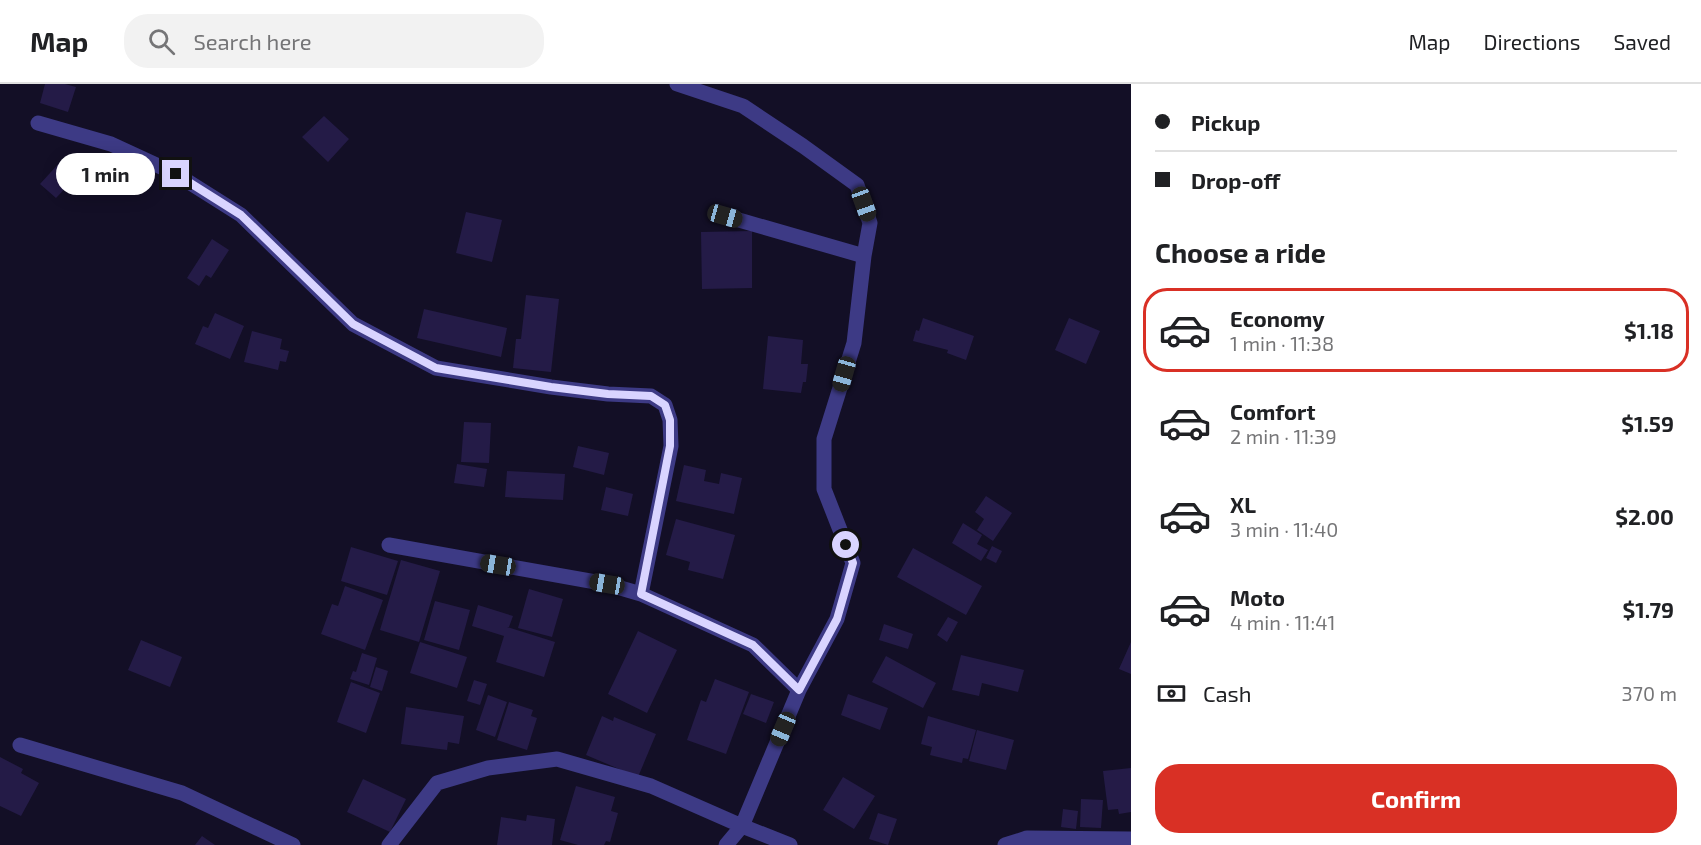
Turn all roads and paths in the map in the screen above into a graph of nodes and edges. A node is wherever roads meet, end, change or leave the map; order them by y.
1 (677, 84) edge
2 (38, 123) dead end
3 (725, 216) dead end
4 (864, 256) junction
5 (389, 545) dead end
6 (641, 594) junction
7 (799, 690) junction
8 (20, 745) dead end
9 (742, 826) junction
10 (1131, 839) edge
11 (292, 845) edge
12 (389, 845) edge
13 (726, 845) edge
14 (790, 845) edge
15 (1005, 845) edge

1 - 4 street
2 - 6 street
3 - 4 street
4 - 7 street
5 - 6 street
6 - 7 street
7 - 9 street
8 - 11 street
9 - 12 street
9 - 13 street
9 - 14 street
10 - 15 street

